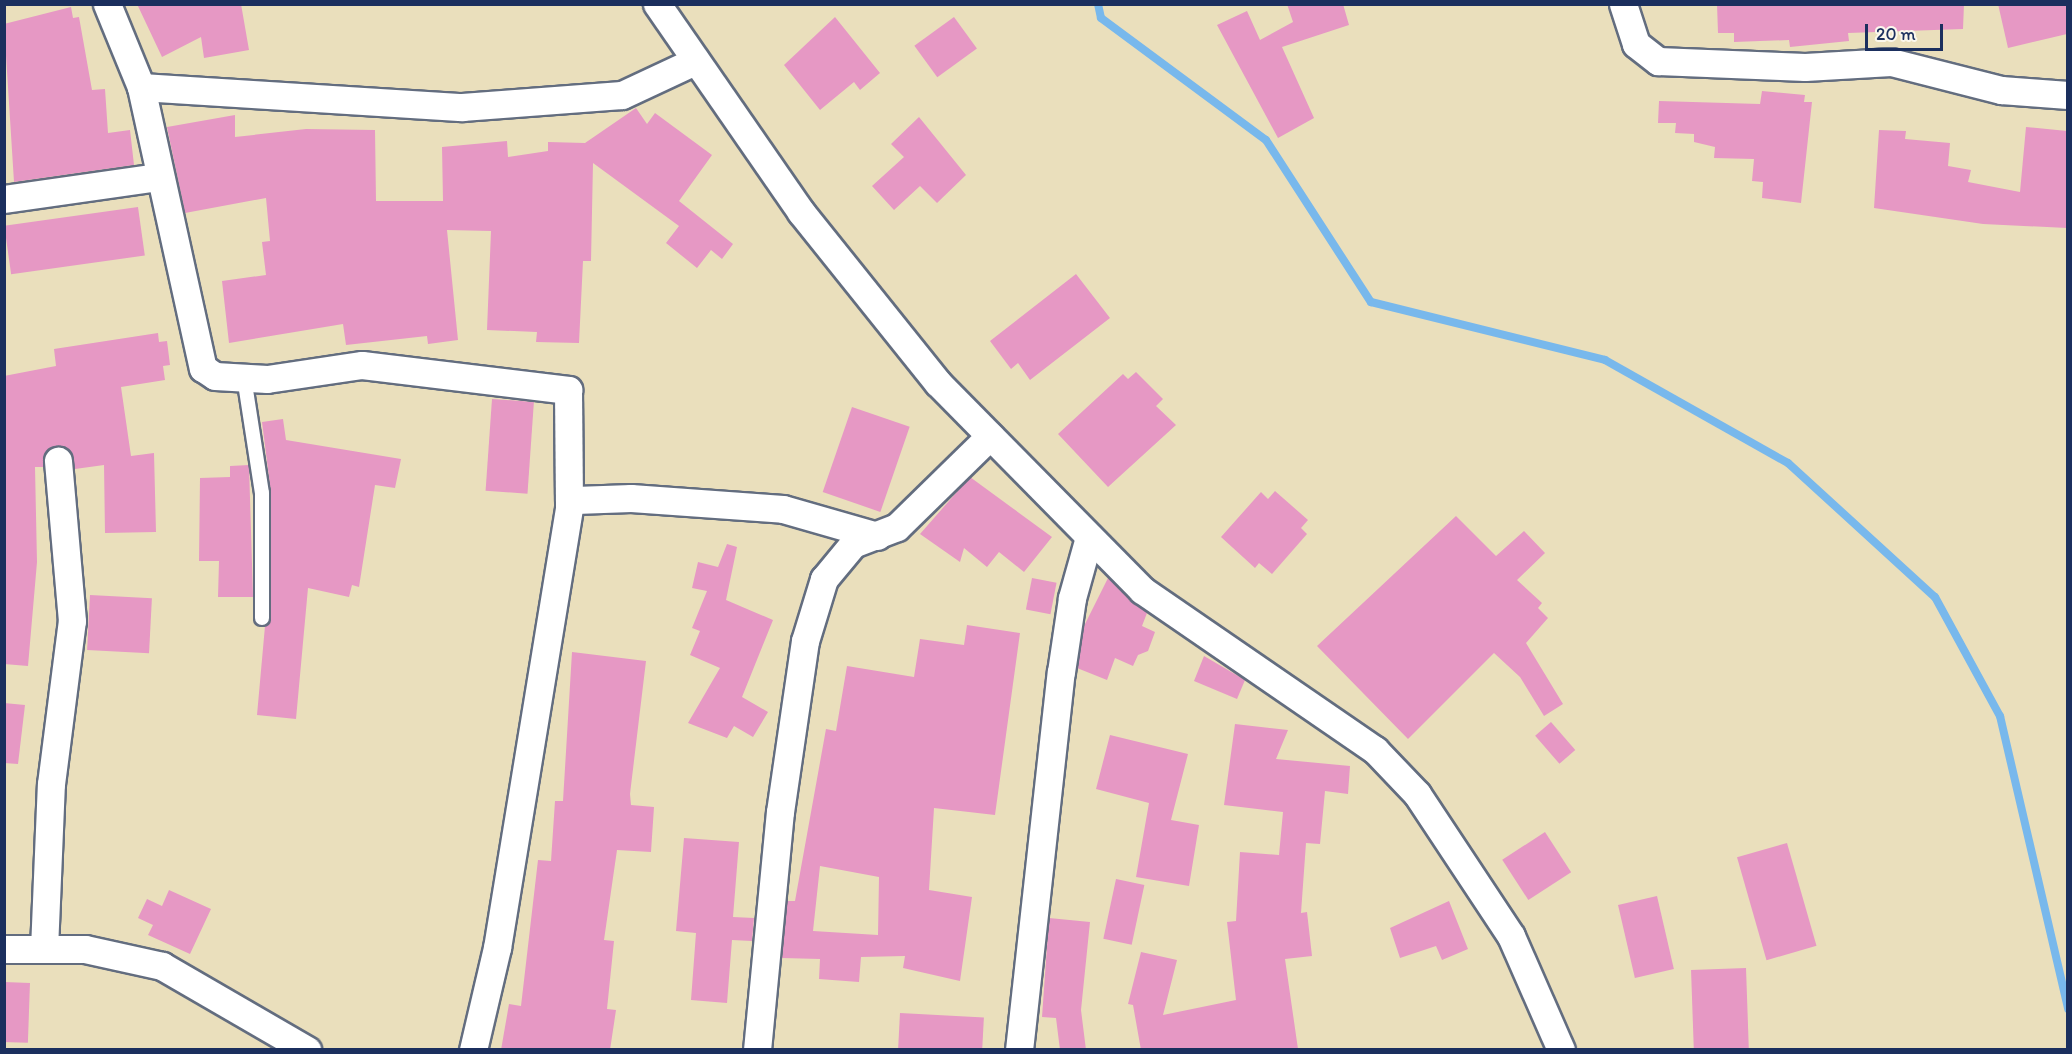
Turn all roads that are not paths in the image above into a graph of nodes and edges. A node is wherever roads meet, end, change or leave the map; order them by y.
1 (107, 4) edge
2 (657, 4) edge
3 (1623, 4) edge
4 (695, 62) junction
5 (141, 87) junction
6 (2067, 95) edge
7 (159, 177) junction
8 (4, 199) edge
9 (244, 377) junction
10 (990, 436) junction
11 (58, 461) dead end
12 (569, 506) junction
13 (877, 536) junction
14 (1089, 537) junction
15 (262, 618) dead end
16 (44, 949) junction
17 (4, 950) edge
18 (307, 1050) edge
19 (473, 1050) edge
20 (757, 1050) edge
21 (1019, 1050) edge
22 (1561, 1050) edge

1 - 5 street
2 - 4 street
3 - 6 street
4 - 5 street
4 - 10 street
5 - 7 street
7 - 8 street
7 - 9 street
9 - 12 street
9 - 15 lane
10 - 13 street
10 - 14 street
11 - 16 street
12 - 13 street
12 - 19 street
13 - 20 street
14 - 21 street
14 - 22 street
16 - 17 street
16 - 18 street

